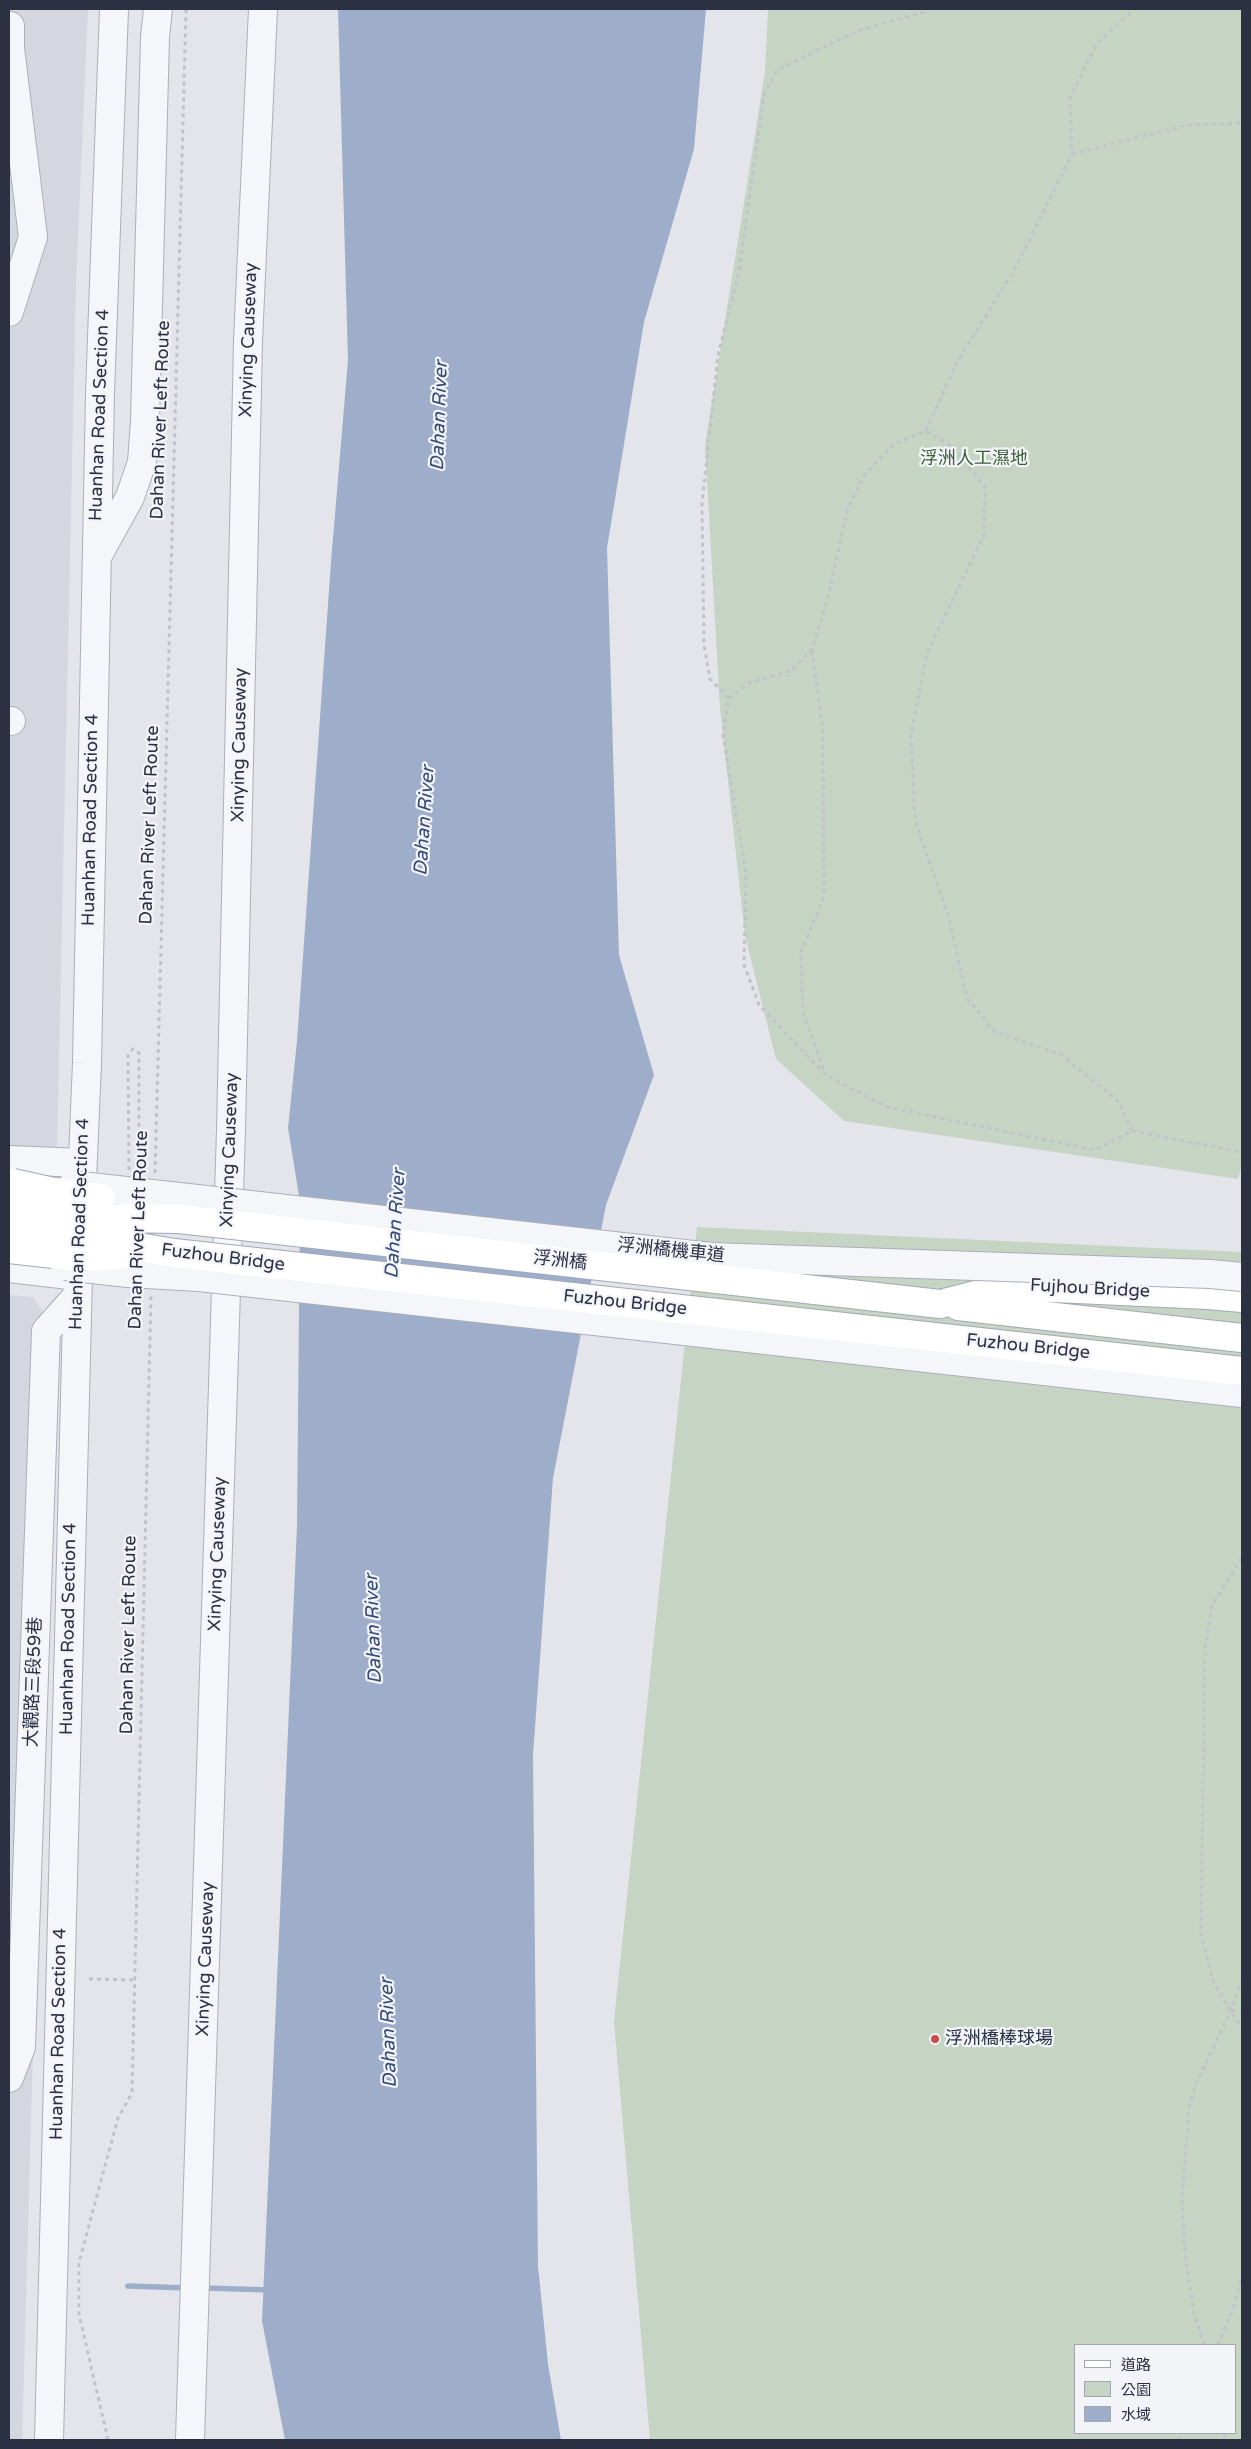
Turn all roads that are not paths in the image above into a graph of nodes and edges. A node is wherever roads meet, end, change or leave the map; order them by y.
1 (114, 9) edge
2 (158, 9) edge
3 (263, 9) edge
4 (9, 42) edge
5 (13, 113) edge
6 (18, 185) edge
7 (15, 273) edge
8 (9, 312) edge
9 (96, 559) junction
10 (82, 1163) junction
11 (10, 1183) edge
12 (179, 1219) joint
13 (9, 1229) edge
14 (9, 1249) edge
15 (174, 1253) junction
16 (9, 1259) edge
17 (9, 1268) edge
18 (1106, 1272) junction
19 (1242, 1277) edge
20 (77, 1286) junction
21 (1242, 1287) edge
22 (1242, 1298) edge
23 (940, 1304) junction
24 (1242, 1338) edge
25 (1242, 1370) edge
26 (1242, 1393) edge
27 (9, 2078) edge
28 (49, 2440) edge
29 (190, 2440) edge

1 - 9 street, Huanhan Road Section 4
2 - 9 street
3 - 29 street, Xinying Causeway
4 - 5 street
5 - 6 street
6 - 7 street
7 - 8 street
9 - 10 street, Huanhan Road Section 4
10 - 11 street
10 - 20 street, Huanhan Road Section 4
11 - 12 main road, Fuzhou Bridge, bridge
11 - 18 street, 浮洲橋機車道, bridge
12 - 23 main road, 浮洲橋, bridge
13 - 15 main road, Fuzhou Bridge, bridge
14 - 15 main road, bridge
15 - 25 main road, Fuzhou Bridge, bridge
16 - 26 street, bridge
17 - 20 street
18 - 19 street, 浮洲橋機車道, bridge
18 - 21 street, bridge
20 - 27 street, 大觀路三段59巷
20 - 28 street, Huanhan Road Section 4
22 - 23 main road, Fujhou Bridge
23 - 24 main road, Fuzhou Bridge

